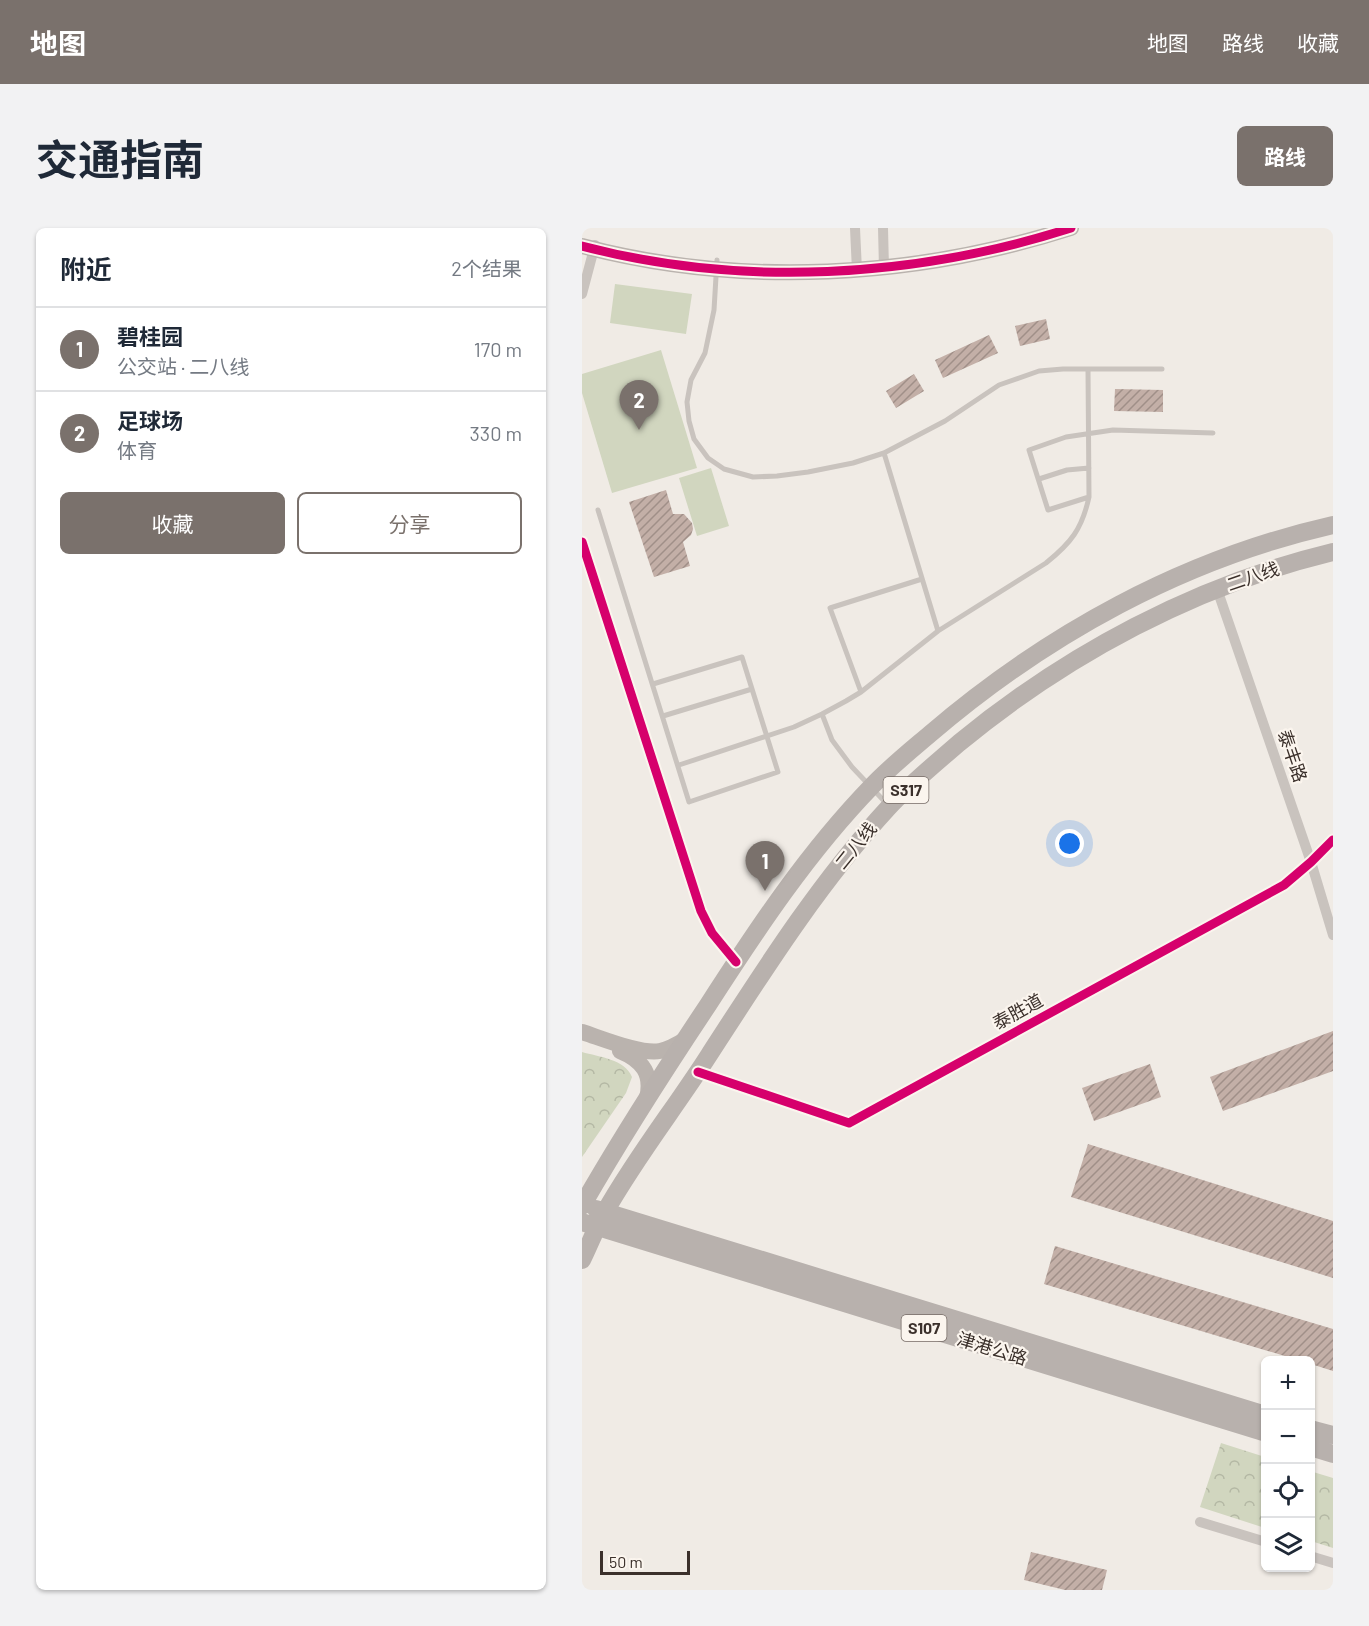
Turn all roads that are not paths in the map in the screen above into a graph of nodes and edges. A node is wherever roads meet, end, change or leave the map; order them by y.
1 (855, 228) edge
2 (882, 228) edge
3 (1049, 228) edge
4 (1071, 228) edge
5 (589, 244) edge
6 (716, 264) junction
7 (884, 264) junction
8 (856, 267) junction
9 (582, 294) edge
10 (1162, 369) dead end
11 (1088, 370) junction
12 (1213, 433) dead end
13 (1089, 434) junction
14 (884, 453) junction
15 (1089, 468) junction
16 (1039, 479) junction
17 (1089, 497) junction
18 (598, 510) dead end
19 (1333, 525) edge
20 (582, 542) edge
21 (1333, 552) edge
22 (922, 579) junction
23 (1217, 589) junction
24 (938, 631) junction
25 (653, 684) junction
26 (752, 689) junction
27 (861, 692) junction
28 (822, 714) junction
29 (663, 716) junction
30 (766, 736) junction
31 (679, 765) junction
32 (871, 787) junction
33 (890, 806) junction
34 (1333, 840) edge
35 (1311, 862) junction
36 (1333, 935) edge
37 (736, 962) junction
38 (582, 1032) edge
39 (582, 1039) edge
40 (686, 1039) junction
41 (698, 1072) junction
42 (647, 1098) junction
43 (582, 1185) edge
44 (589, 1212) edge
45 (582, 1260) edge
46 (1261, 1414) edge
47 (1315, 1430) edge
48 (1261, 1431) edge
49 (1333, 1436) edge
50 (1315, 1448) edge
51 (1333, 1454) edge
52 (1200, 1522) dead end
53 (1261, 1540) edge
54 (1315, 1557) edge
55 (1333, 1563) edge

1 - 8 street
2 - 7 street
3 - 7 street
4 - 7 street
5 - 6 street
5 - 9 street
6 - 8 street
6 - 14 lane
7 - 8 street
10 - 11 lane
11 - 13 lane
11 - 14 lane
12 - 13 lane
13 - 15 lane
13 - 16 lane
14 - 22 lane
15 - 16 lane
15 - 17 lane
16 - 17 lane
17 - 24 lane
18 - 25 lane
19 - 32 main road, 二八线 / S317
20 - 37 street
21 - 23 main road, 二八线 / S317
22 - 24 lane
22 - 27 lane
23 - 33 main road, 二八线 / S317
23 - 35 street, 泰丰路
24 - 27 lane
25 - 26 lane
25 - 29 lane
26 - 29 lane
26 - 30 lane
27 - 28 lane
28 - 30 lane
28 - 32 lane
29 - 31 lane
30 - 31 lane
30 - 31 lane
32 - 33 lane
32 - 37 main road, 二八线 / S317
33 - 41 main road, 二八线 / S317
34 - 35 street, 泰胜道
35 - 36 street, 泰丰路
35 - 41 street, 泰胜道
37 - 40 main road, 二八线 / S317
38 - 40 street
39 - 42 street
40 - 42 main road, 二八线 / S317
41 - 44 main road, 二八线 / S317
42 - 43 main road
42 - 44 main road, 二八线 / S317
44 - 45 main road, 二八线 / S317
44 - 46 main road, 津港公路 / S107
44 - 48 main road, 津港公路 / S107
47 - 49 main road
50 - 51 main road
52 - 53 street
54 - 55 street

